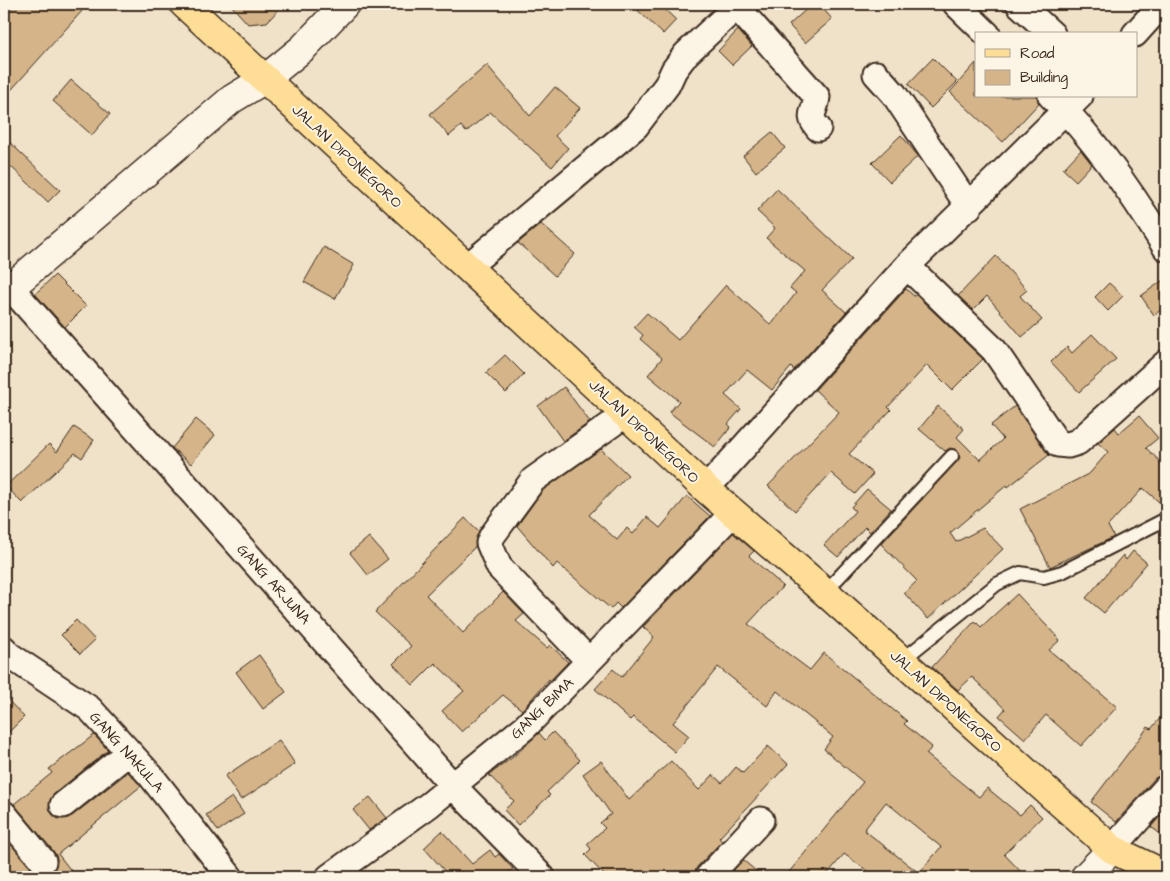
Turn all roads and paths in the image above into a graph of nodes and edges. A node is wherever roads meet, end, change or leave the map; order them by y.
1 (184, 4) edge
2 (345, 4) edge
3 (956, 4) edge
4 (1019, 4) edge
5 (736, 5) edge
6 (985, 32) edge
7 (1050, 32) edge
8 (876, 74) dead end
9 (264, 79) junction
10 (1066, 101) edge
11 (818, 128) dead end
12 (969, 207) junction
13 (1166, 248) edge
14 (907, 266) junction
15 (467, 267) junction
16 (7, 290) edge
17 (1166, 363) edge
18 (626, 414) junction
19 (952, 456) dead end
20 (706, 489) junction
21 (733, 513) junction
22 (1166, 519) edge
23 (825, 592) junction
24 (4, 649) edge
25 (589, 661) junction
26 (901, 661) junction
27 (129, 752) junction
28 (453, 786) junction
29 (1166, 788) edge
30 (63, 805) dead end
31 (4, 814) edge
32 (762, 820) dead end
33 (1112, 849) junction
34 (43, 861) dead end
35 (1166, 875) edge
36 (230, 877) edge
37 (329, 877) edge
38 (542, 877) edge
39 (708, 877) edge
40 (1085, 877) edge

1 - 9 main road, JALAN DIPONEGORO
2 - 9 main road
3 - 6 street
4 - 7 street
5 - 11 street
5 - 15 street
8 - 12 street
9 - 15 main road, JALAN DIPONEGORO
9 - 16 main road
10 - 12 street
10 - 13 street
12 - 14 street
14 - 17 street
14 - 20 street
15 - 18 main road, JALAN DIPONEGORO
16 - 28 street, GANG ARJUNA
18 - 20 main road, JALAN DIPONEGORO
18 - 25 street
19 - 23 lane
20 - 21 main road, JALAN DIPONEGORO
21 - 23 main road, JALAN DIPONEGORO
21 - 25 street, GANG BIMA
22 - 26 lane
23 - 26 main road, JALAN DIPONEGORO
24 - 27 street, GANG NAKULA
25 - 28 street, GANG BIMA
26 - 33 main road, JALAN DIPONEGORO
27 - 30 street
27 - 36 street, GANG NAKULA
28 - 37 street, GANG BIMA
28 - 38 street, GANG ARJUNA
29 - 33 street
31 - 34 street
32 - 39 street
33 - 35 main road, JALAN DIPONEGORO
33 - 40 main road

